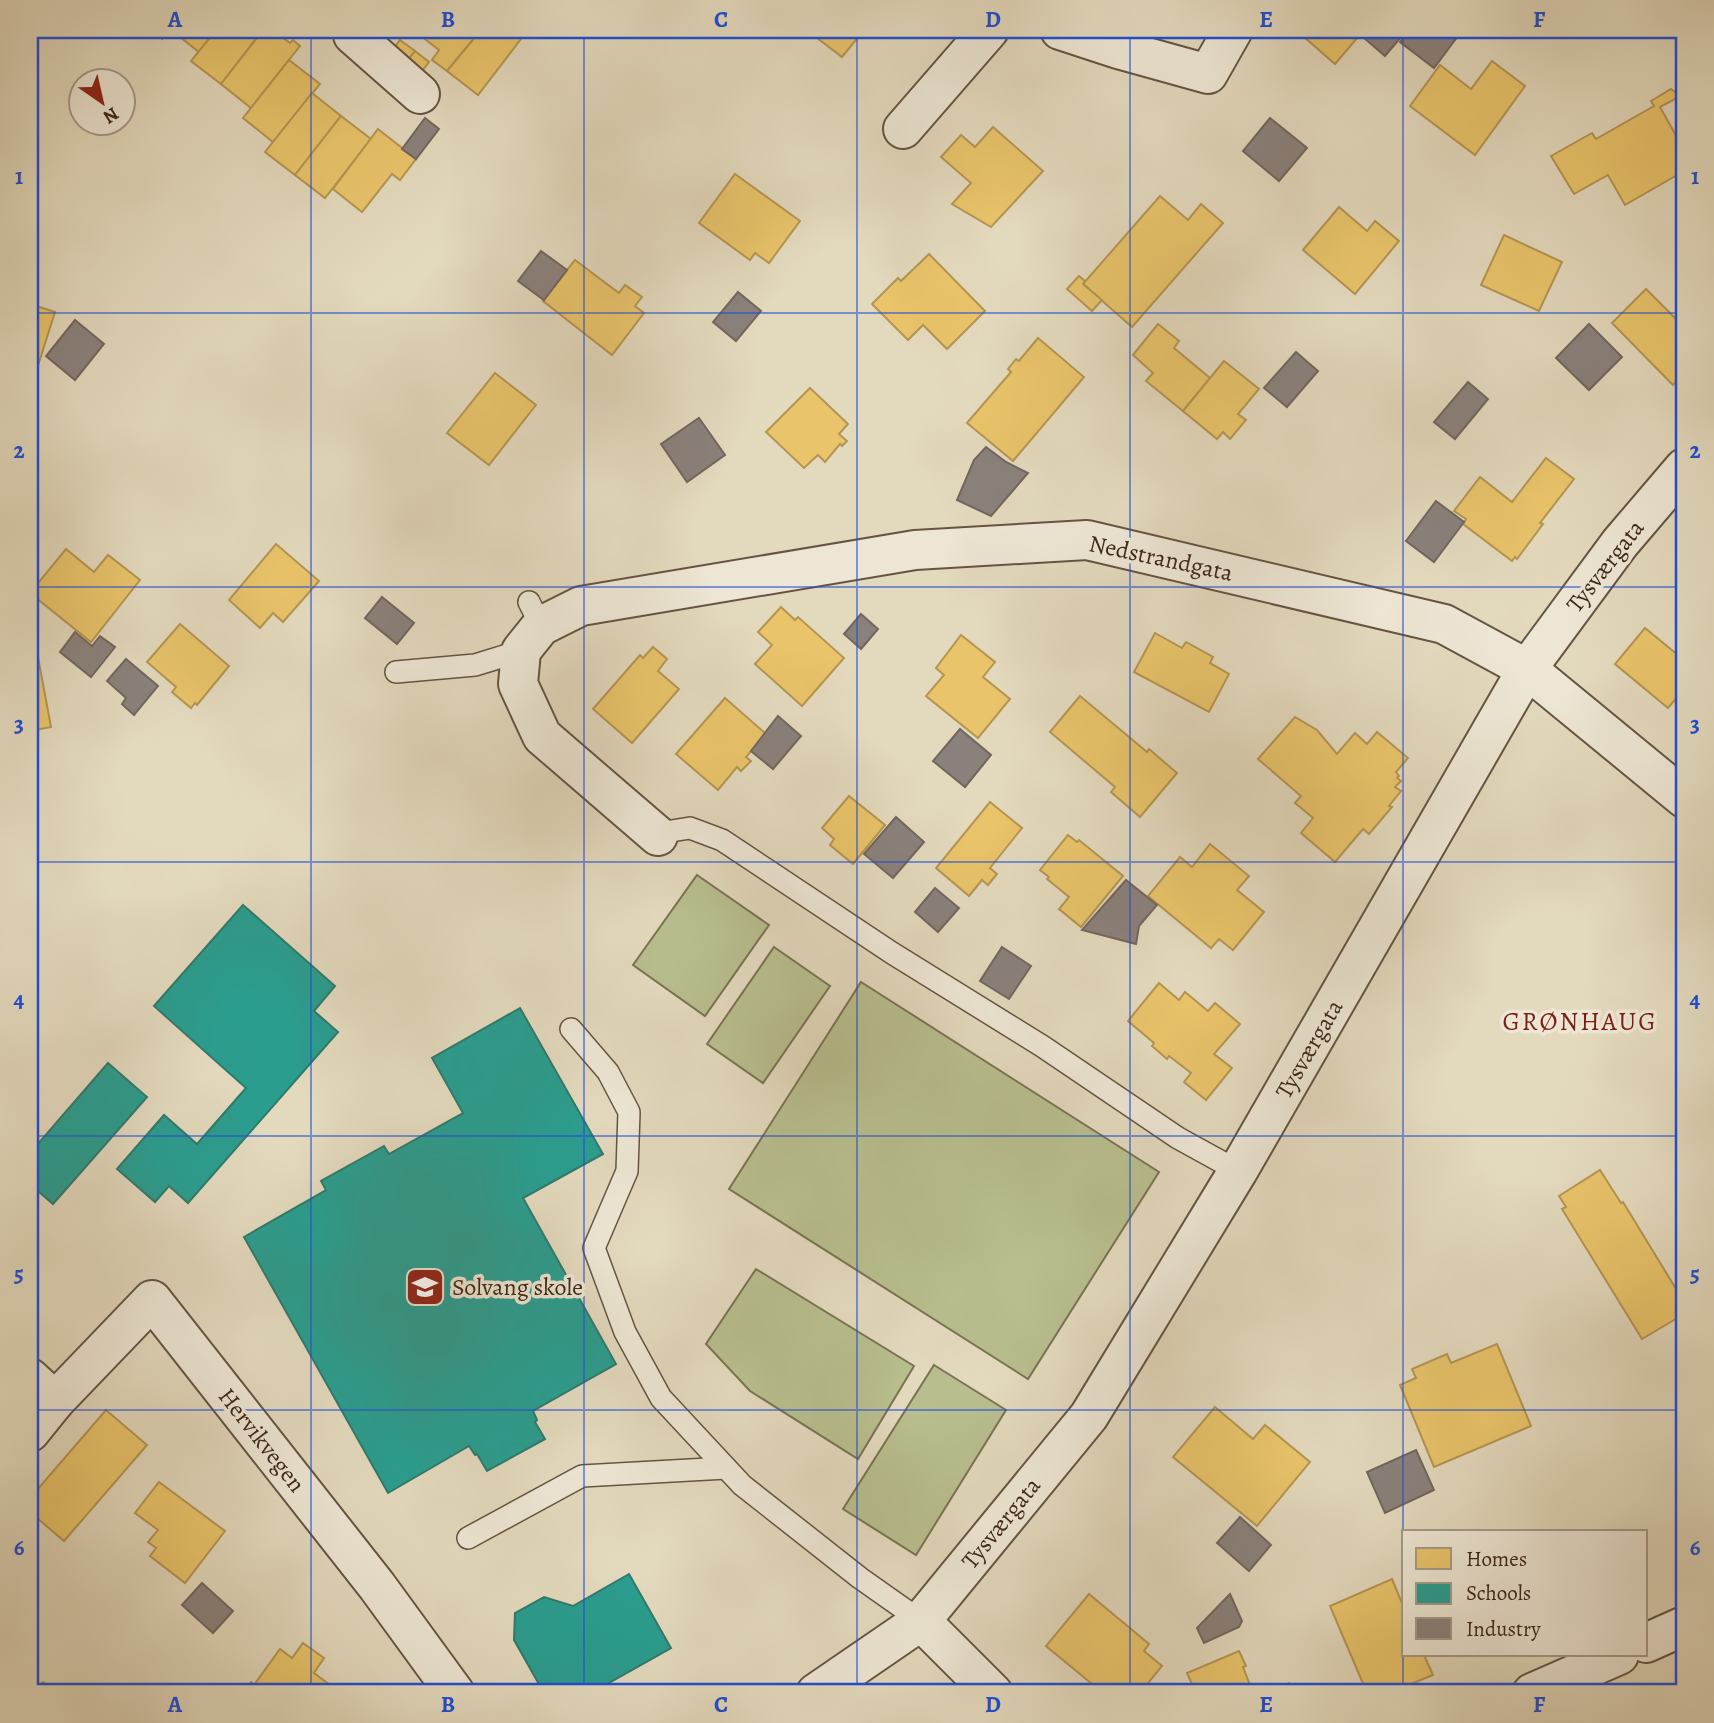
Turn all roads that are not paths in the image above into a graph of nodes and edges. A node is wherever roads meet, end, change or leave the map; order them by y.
1 (355, 30) edge
2 (989, 30) edge
3 (1060, 30) edge
4 (1233, 30) edge
5 (420, 94) dead end
6 (903, 129) dead end
7 (1684, 468) edge
8 (530, 626) junction
9 (1527, 669) junction
10 (396, 672) dead end
11 (1684, 798) edge
12 (658, 835) joint
13 (571, 1029) dead end
14 (1238, 1171) junction
15 (42, 1390) edge
16 (30, 1433) edge
17 (726, 1468) junction
18 (468, 1538) dead end
19 (921, 1621) junction
20 (1684, 1626) edge
21 (1648, 1642) edge
22 (1617, 1656) edge
23 (455, 1693) edge
24 (816, 1693) edge
25 (993, 1693) edge
26 (1532, 1693) edge

1 - 5 street
2 - 6 street
3 - 4 street
7 - 9 street, Tysværgata
8 - 9 street, Nedstrandgata
8 - 10 lane, Nedstrandgata
8 - 12 street
9 - 11 street, Nedstrandgata
9 - 14 street, Tysværgata
12 - 14 lane
13 - 17 lane
14 - 19 street, Tysværgata
15 - 16 street, Hervikvegen
15 - 23 street, Hervikvegen
17 - 18 lane
17 - 19 lane
19 - 24 street, Tysværgata
19 - 25 street
20 - 21 street
22 - 26 street

